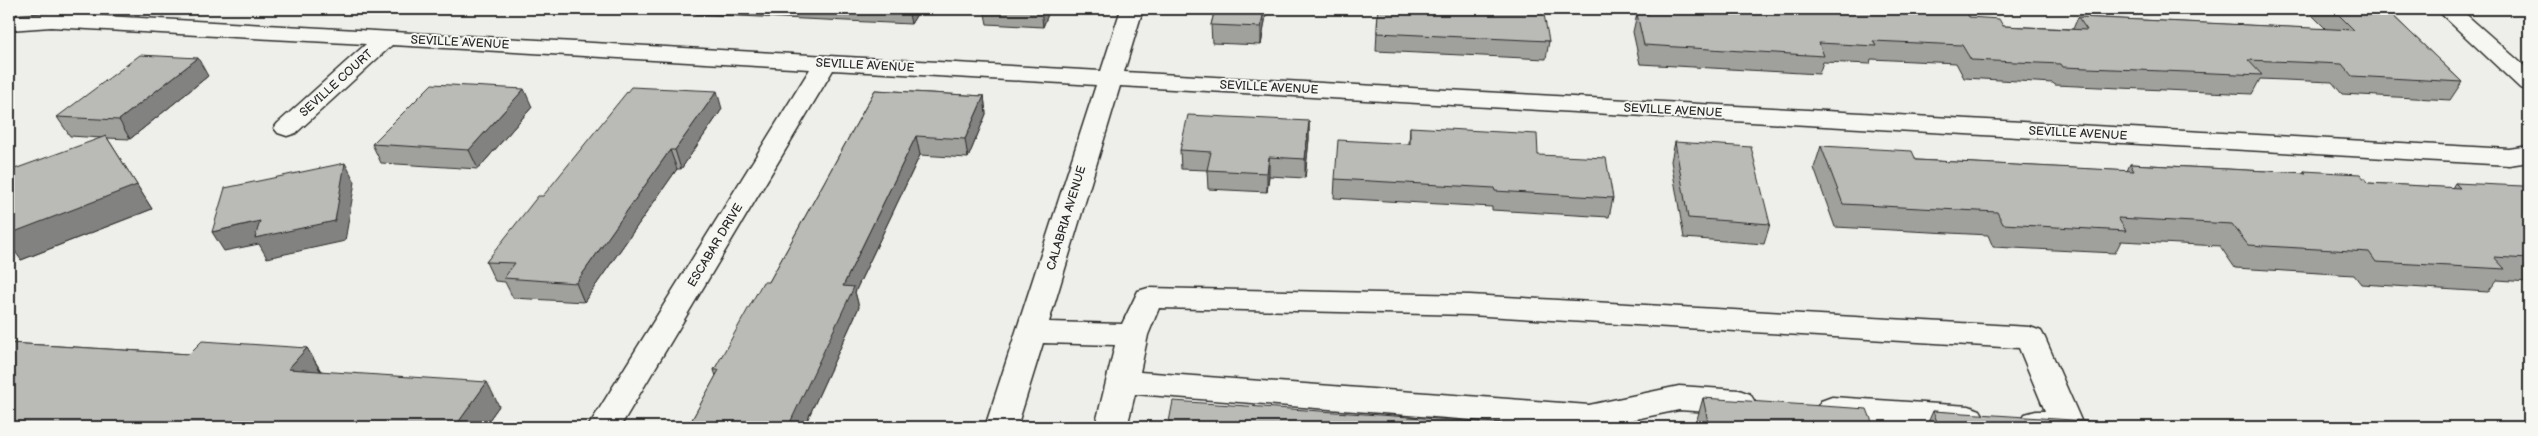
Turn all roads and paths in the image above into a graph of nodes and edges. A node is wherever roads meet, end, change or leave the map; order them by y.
1 (1132, 9) edge
2 (2447, 9) edge
3 (9, 22) edge
4 (386, 38) junction
5 (825, 63) junction
6 (1110, 78) junction
7 (2529, 83) edge
8 (287, 128) dead end
9 (2529, 154) edge
10 (1031, 332) junction
11 (1133, 335) junction
12 (1122, 382) junction
13 (1769, 404) edge
14 (1808, 407) edge
15 (604, 427) edge
16 (1001, 427) edge
17 (1111, 427) edge

1 - 6 street, CALABRIA AVENUE
2 - 7 street
3 - 4 street, SEVILLE AVENUE
4 - 5 street, SEVILLE AVENUE
4 - 8 street, SEVILLE COURT
5 - 6 street, SEVILLE AVENUE
5 - 15 street, ESCABAR DRIVE
6 - 9 street, SEVILLE AVENUE
6 - 10 street, CALABRIA AVENUE
10 - 11 street
10 - 16 street, CALABRIA AVENUE
11 - 12 street
11 - 14 street
12 - 13 street
12 - 17 street

